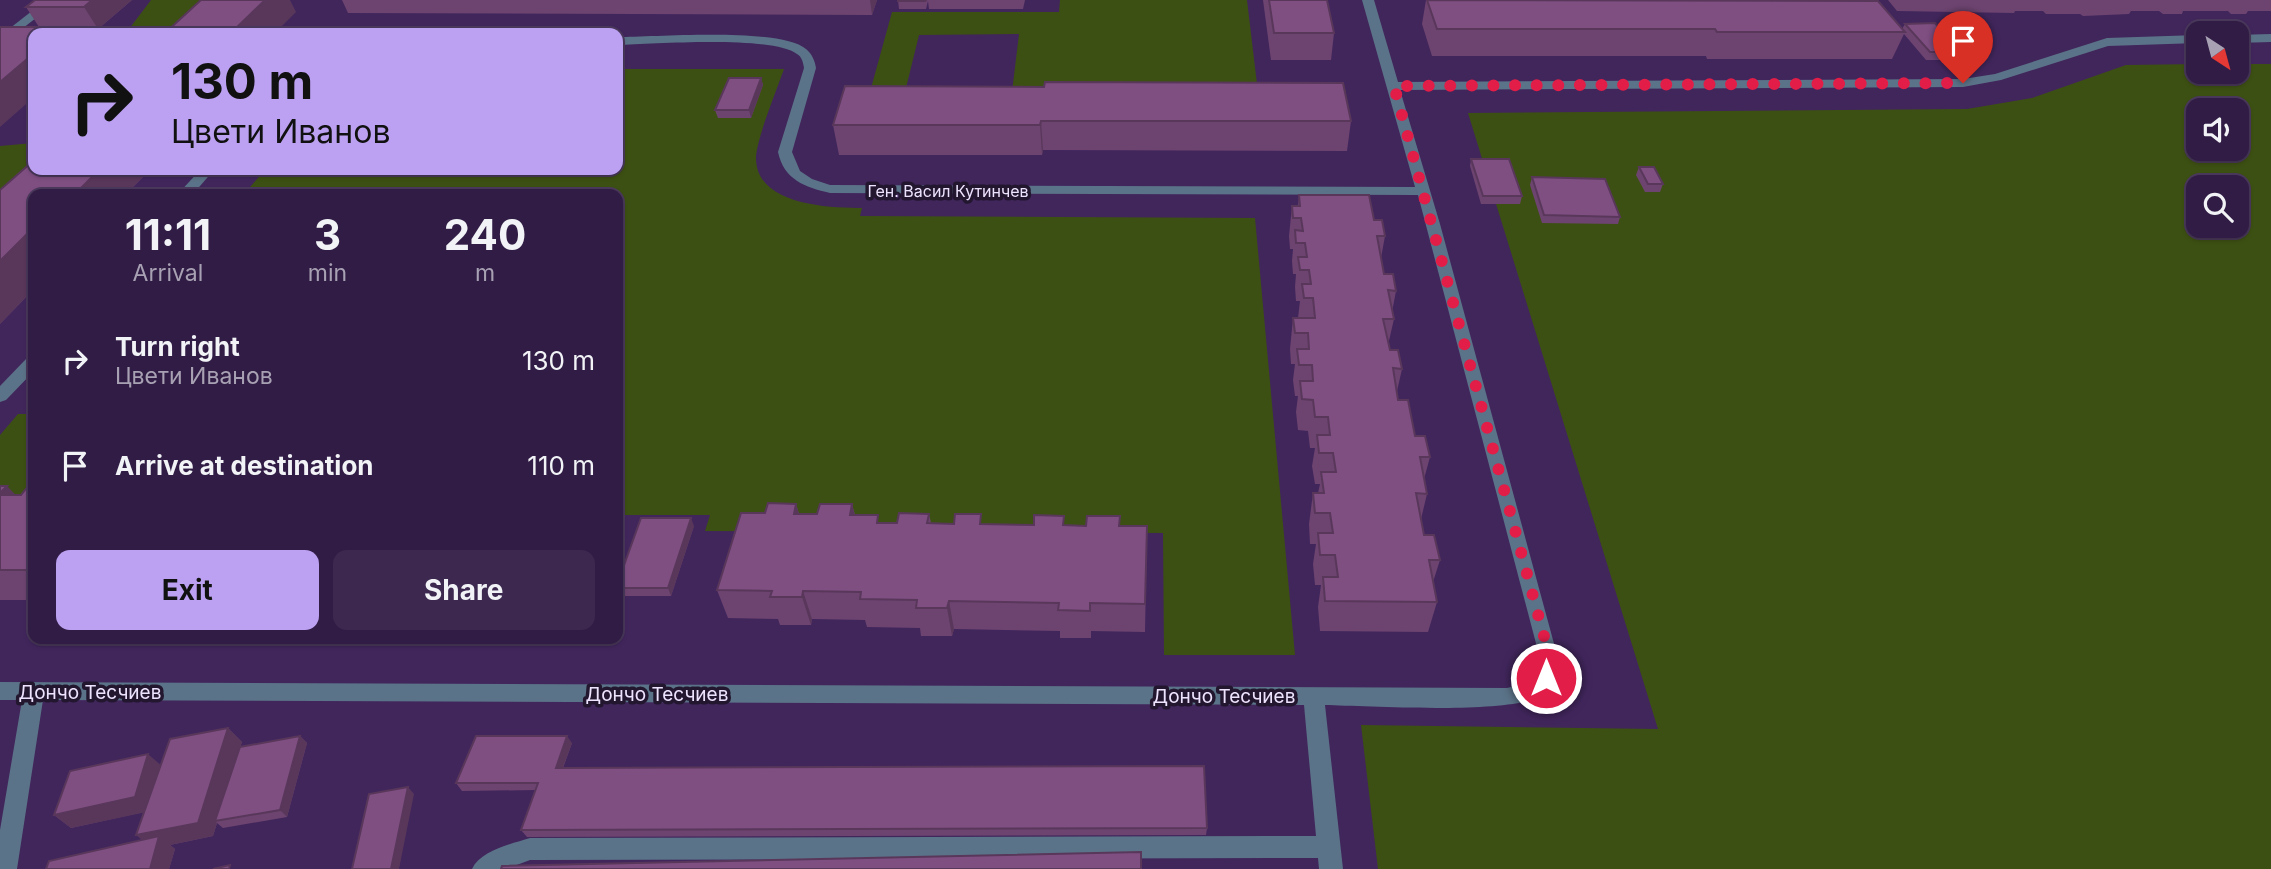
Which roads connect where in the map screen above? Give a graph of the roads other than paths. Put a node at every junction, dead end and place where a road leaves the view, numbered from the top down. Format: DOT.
graph roads {
  1 [pos="53,0"];
  2 [pos="1368,0"];
  3 [pos="2249,38"];
  4 [pos="2271,38"];
  5 [pos="2186,39"];
  6 [pos="623,41"];
  7 [pos="0,42"];
  8 [pos="1394,86"];
  9 [pos="202,175"];
  10 [pos="190,189"];
  11 [pos="1423,191"];
  12 [pos="28,367"];
  13 [pos="0,396"];
  14 [pos="0,691"];
  15 [pos="34,692"];
  16 [pos="1314,696"];
  17 [pos="1330,858"];
  18 [pos="5,869"];
  19 [pos="484,869"];
  1 -- 7 [label="street"];
  2 -- 8 [label="street"];
  3 -- 4 [label="street"];
  5 -- 8 [label="street"];
  6 -- 11 [label="street, Ген. Васил Кутинчев"];
  8 -- 11 [label="street"];
  9 -- 10 [label="street"];
  11 -- 16 [label="street"];
  12 -- 13 [label="street"];
  14 -- 15 [label="street, Дончо Тесчиев"];
  15 -- 16 [label="street, Дончо Тесчиев"];
  15 -- 18 [label="street"];
  16 -- 17 [label="street"];
  17 -- 19 [label="street"];
}
